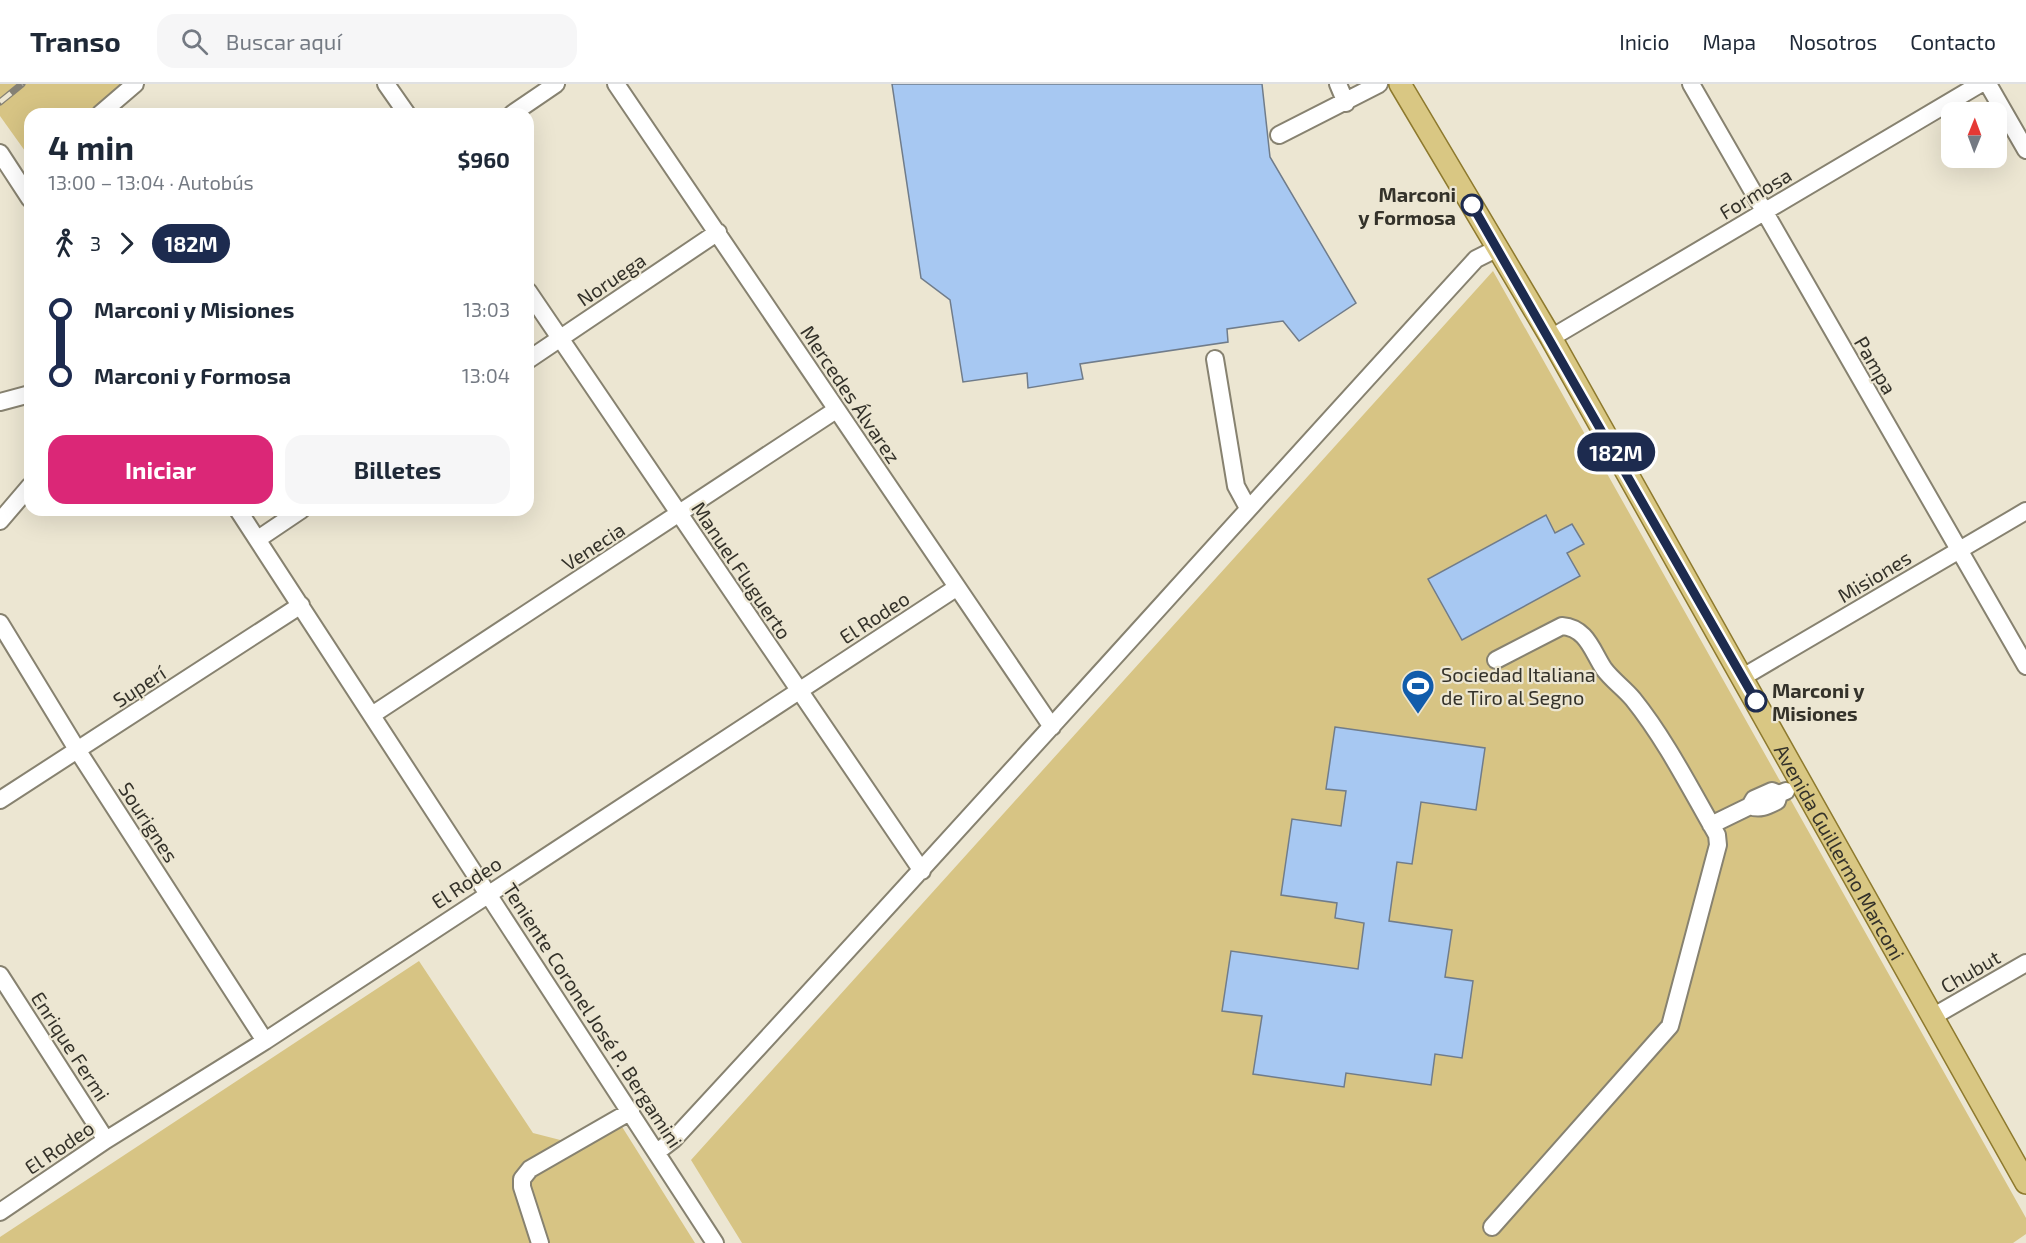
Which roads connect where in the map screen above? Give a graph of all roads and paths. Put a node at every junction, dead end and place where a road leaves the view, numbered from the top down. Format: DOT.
graph roads {
  1 [pos="135,84"];
  2 [pos="386,84"];
  3 [pos="556,84"];
  4 [pos="616,84"];
  5 [pos="1338,84"];
  6 [pos="1379,84"];
  7 [pos="1400,84"];
  8 [pos="1691,84"];
  9 [pos="1980,84"];
  10 [pos="1988,84"];
  11 [pos="1346,103"];
  12 [pos="107,108"];
  13 [pos="403,108"];
  14 [pos="521,108"];
  15 [pos="1279,135"];
  16 [pos="2026,150"];
  17 [pos="0,153"];
  18 [pos="24,177"];
  19 [pos="1763,213"];
  20 [pos="718,232"];
  21 [pos="1498,248"];
  22 [pos="534,300"];
  23 [pos="560,338"];
  24 [pos="1551,338"];
  25 [pos="534,356"];
  26 [pos="1215,359"];
  27 [pos="24,396"];
  28 [pos="0,402"];
  29 [pos="836,410"];
  30 [pos="24,493"];
  31 [pos="1248,508"];
  32 [pos="2026,512"];
  33 [pos="679,514"];
  34 [pos="242,516"];
  35 [pos="292,516"];
  36 [pos="0,521"];
  37 [pos="258,539"];
  38 [pos="1959,550"];
  39 [pos="956,588"];
  40 [pos="301,606"];
  41 [pos="0,623"];
  42 [pos="1496,660"];
  43 [pos="2026,666"];
  44 [pos="1743,677"];
  45 [pos="798,691"];
  46 [pos="372,715"];
  47 [pos="1052,726"];
  48 [pos="78,751"];
  49 [pos="1800,784"];
  50 [pos="0,800"];
  51 [pos="1711,825"];
  52 [pos="922,871"];
  53 [pos="488,892"];
  54 [pos="2026,963"];
  55 [pos="0,975"];
  56 [pos="1934,1016"];
  57 [pos="265,1041"];
  58 [pos="631,1111"];
  59 [pos="106,1140"];
  60 [pos="657,1152"];
  61 [pos="2026,1183"];
  62 [pos="0,1212"];
  63 [pos="1492,1227"];
  64 [pos="540,1243"];
  65 [pos="715,1243"];
  1 -- 12 [label="street"];
  2 -- 13 [label="street"];
  3 -- 14 [label="street"];
  4 -- 20 [label="street, Mercedes Álvarez"];
  5 -- 11 [label="street"];
  6 -- 11 [label="street"];
  7 -- 21 [label="main road, Avenida Guillermo Marconi"];
  8 -- 19 [label="street, Pampa"];
  9 -- 19 [label="street, Formosa"];
  10 -- 16 [label="street"];
  11 -- 15 [label="street"];
  17 -- 18 [label="street"];
  19 -- 24 [label="street, Formosa"];
  19 -- 38 [label="street, Pampa"];
  20 -- 23 [label="street, Noruega"];
  20 -- 29 [label="street, Mercedes Álvarez"];
  21 -- 24 [label="main road, Avenida Guillermo Marconi"];
  21 -- 31 [label="street"];
  22 -- 23 [label="street, Manuel Fluguerto"];
  23 -- 25 [label="street, Noruega"];
  23 -- 33 [label="street, Manuel Fluguerto"];
  24 -- 44 [label="main road, Avenida Guillermo Marconi"];
  26 -- 31 [label="street"];
  27 -- 28 [label="street"];
  29 -- 33 [label="street, Venecia"];
  29 -- 39 [label="street, Mercedes Álvarez"];
  30 -- 36 [label="street"];
  31 -- 47 [label="street"];
  32 -- 38 [label="street, Misiones"];
  33 -- 45 [label="street, Manuel Fluguerto"];
  33 -- 46 [label="street, Venecia"];
  34 -- 37 [label="street, Teniente Coronel José P. Bergamini"];
  35 -- 37 [label="street"];
  37 -- 40 [label="street, Teniente Coronel José P. Bergamini"];
  38 -- 43 [label="street, Pampa"];
  38 -- 44 [label="street, Misiones"];
  39 -- 45 [label="street, El Rodeo"];
  39 -- 47 [label="street, Mercedes Álvarez"];
  40 -- 46 [label="street, Teniente Coronel José P. Bergamini"];
  40 -- 48 [label="street, Superí"];
  41 -- 48 [label="street, Sourignes"];
  42 -- 51 [label="street"];
  44 -- 49 [label="main road, Avenida Guillermo Marconi"];
  45 -- 52 [label="street, Manuel Fluguerto"];
  45 -- 53 [label="street, El Rodeo"];
  46 -- 53 [label="street, Teniente Coronel José P. Bergamini"];
  47 -- 52 [label="street"];
  48 -- 50 [label="street, Superí"];
  48 -- 57 [label="street, Sourignes"];
  49 -- 51 [label="street"];
  49 -- 56 [label="main road, Avenida Guillermo Marconi"];
  51 -- 63 [label="street"];
  52 -- 60 [label="street"];
  53 -- 57 [label="street, El Rodeo"];
  53 -- 58 [label="street, Teniente Coronel José P. Bergamini"];
  54 -- 56 [label="street, Chubut"];
  55 -- 59 [label="street, Enrique Fermi"];
  56 -- 61 [label="main road, Avenida Guillermo Marconi"];
  57 -- 59 [label="street, El Rodeo"];
  58 -- 60 [label="street, Teniente Coronel José P. Bergamini"];
  58 -- 64 [label="street"];
  59 -- 62 [label="street, El Rodeo"];
  60 -- 65 [label="street, Teniente Coronel José P. Bergamini"];
}
